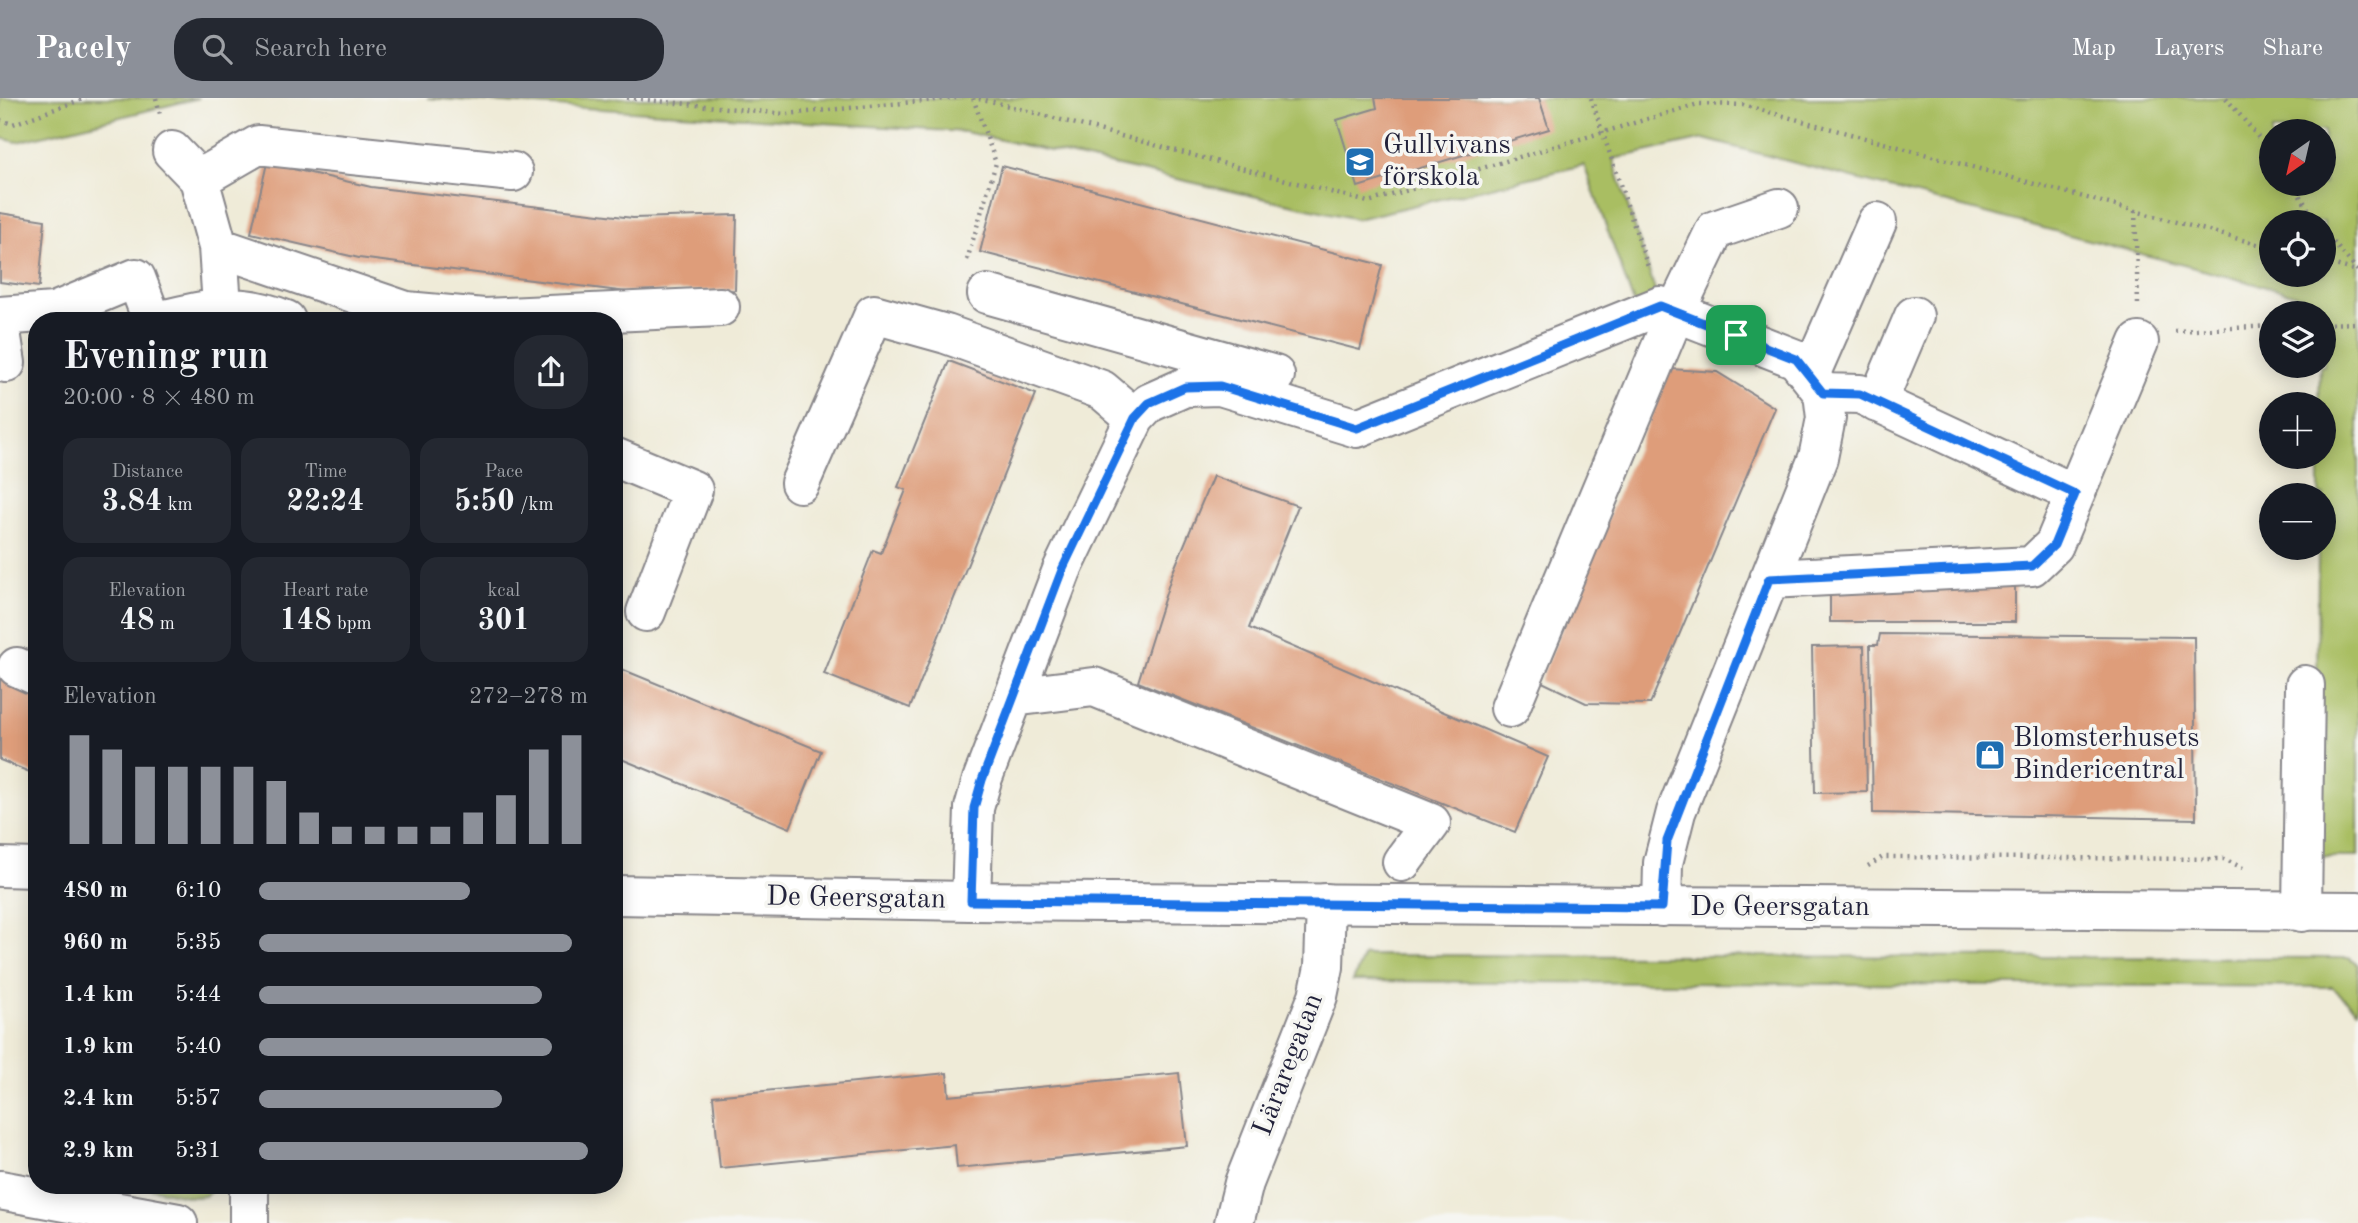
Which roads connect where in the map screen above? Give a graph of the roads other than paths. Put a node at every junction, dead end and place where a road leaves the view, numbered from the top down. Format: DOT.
graph roads {
  1 [pos="172,151"];
  2 [pos="513,172"];
  3 [pos="199,179"];
  4 [pos="1779,208"];
  5 [pos="1877,222"];
  6 [pos="218,247"];
  7 [pos="976,281"];
  8 [pos="720,306"];
  9 [pos="1668,309"];
  10 [pos="54,312"];
  11 [pos="149,312"];
  12 [pos="231,312"];
  13 [pos="266,312"];
  14 [pos="417,312"];
  15 [pos="602,312"];
  16 [pos="28,314"];
  17 [pos="0,316"];
  18 [pos="1914,316"];
  19 [pos="0,325"];
  20 [pos="2139,342"];
  21 [pos="1202,353"];
  22 [pos="14,361"];
  23 [pos="1816,384"];
  24 [pos="1220,386"];
  25 [pos="1877,403"];
  26 [pos="1396,413"];
  27 [pos="1135,418"];
  28 [pos="623,461"];
  29 [pos="800,483"];
  30 [pos="2075,494"];
  31 [pos="1769,579"];
  32 [pos="646,612"];
  33 [pos="2305,685"];
  34 [pos="1013,697"];
  35 [pos="1510,708"];
  36 [pos="1402,862"];
  37 [pos="0,867"];
  38 [pos="28,869"];
  39 [pos="623,895"];
  40 [pos="971,901"];
  41 [pos="1326,903"];
  42 [pos="1662,907"];
  43 [pos="2358,911"];
  44 [pos="2302,912"];
  45 [pos="0,1190"];
  46 [pos="249,1194"];
  47 [pos="58,1212"];
  48 [pos="178,1223"];
  49 [pos="249,1223"];
  50 [pos="1234,1223"];
  1 -- 3 [label="street"];
  2 -- 3 [label="street"];
  3 -- 6 [label="street"];
  4 -- 9 [label="street"];
  5 -- 23 [label="street"];
  6 -- 12 [label="street"];
  6 -- 14 [label="street"];
  7 -- 21 [label="street"];
  8 -- 15 [label="street"];
  9 -- 23 [label="street"];
  9 -- 26 [label="street"];
  9 -- 35 [label="street"];
  10 -- 11 [label="street"];
  12 -- 13 [label="street"];
  16 -- 17 [label="street"];
  18 -- 25 [label="street"];
  19 -- 22 [label="street"];
  20 -- 30 [label="street"];
  21 -- 24 [label="street"];
  21 -- 26 [label="street"];
  23 -- 25 [label="street"];
  23 -- 31 [label="street"];
  24 -- 26 [label="street"];
  24 -- 27 [label="street"];
  25 -- 30 [label="street"];
  27 -- 29 [label="street"];
  27 -- 34 [label="street"];
  28 -- 32 [label="street"];
  30 -- 31 [label="street"];
  31 -- 42 [label="street"];
  33 -- 44 [label="street"];
  34 -- 36 [label="street"];
  34 -- 40 [label="street"];
  37 -- 38 [label="street"];
  39 -- 40 [label="street, De Geersgatan"];
  40 -- 41 [label="street, De Geersgatan"];
  41 -- 42 [label="street, De Geersgatan"];
  41 -- 50 [label="street, Läraregatan"];
  42 -- 44 [label="street, De Geersgatan"];
  43 -- 44 [label="street, De Geersgatan"];
  45 -- 47 [label="street"];
  46 -- 49 [label="street"];
  47 -- 48 [label="street"];
}
